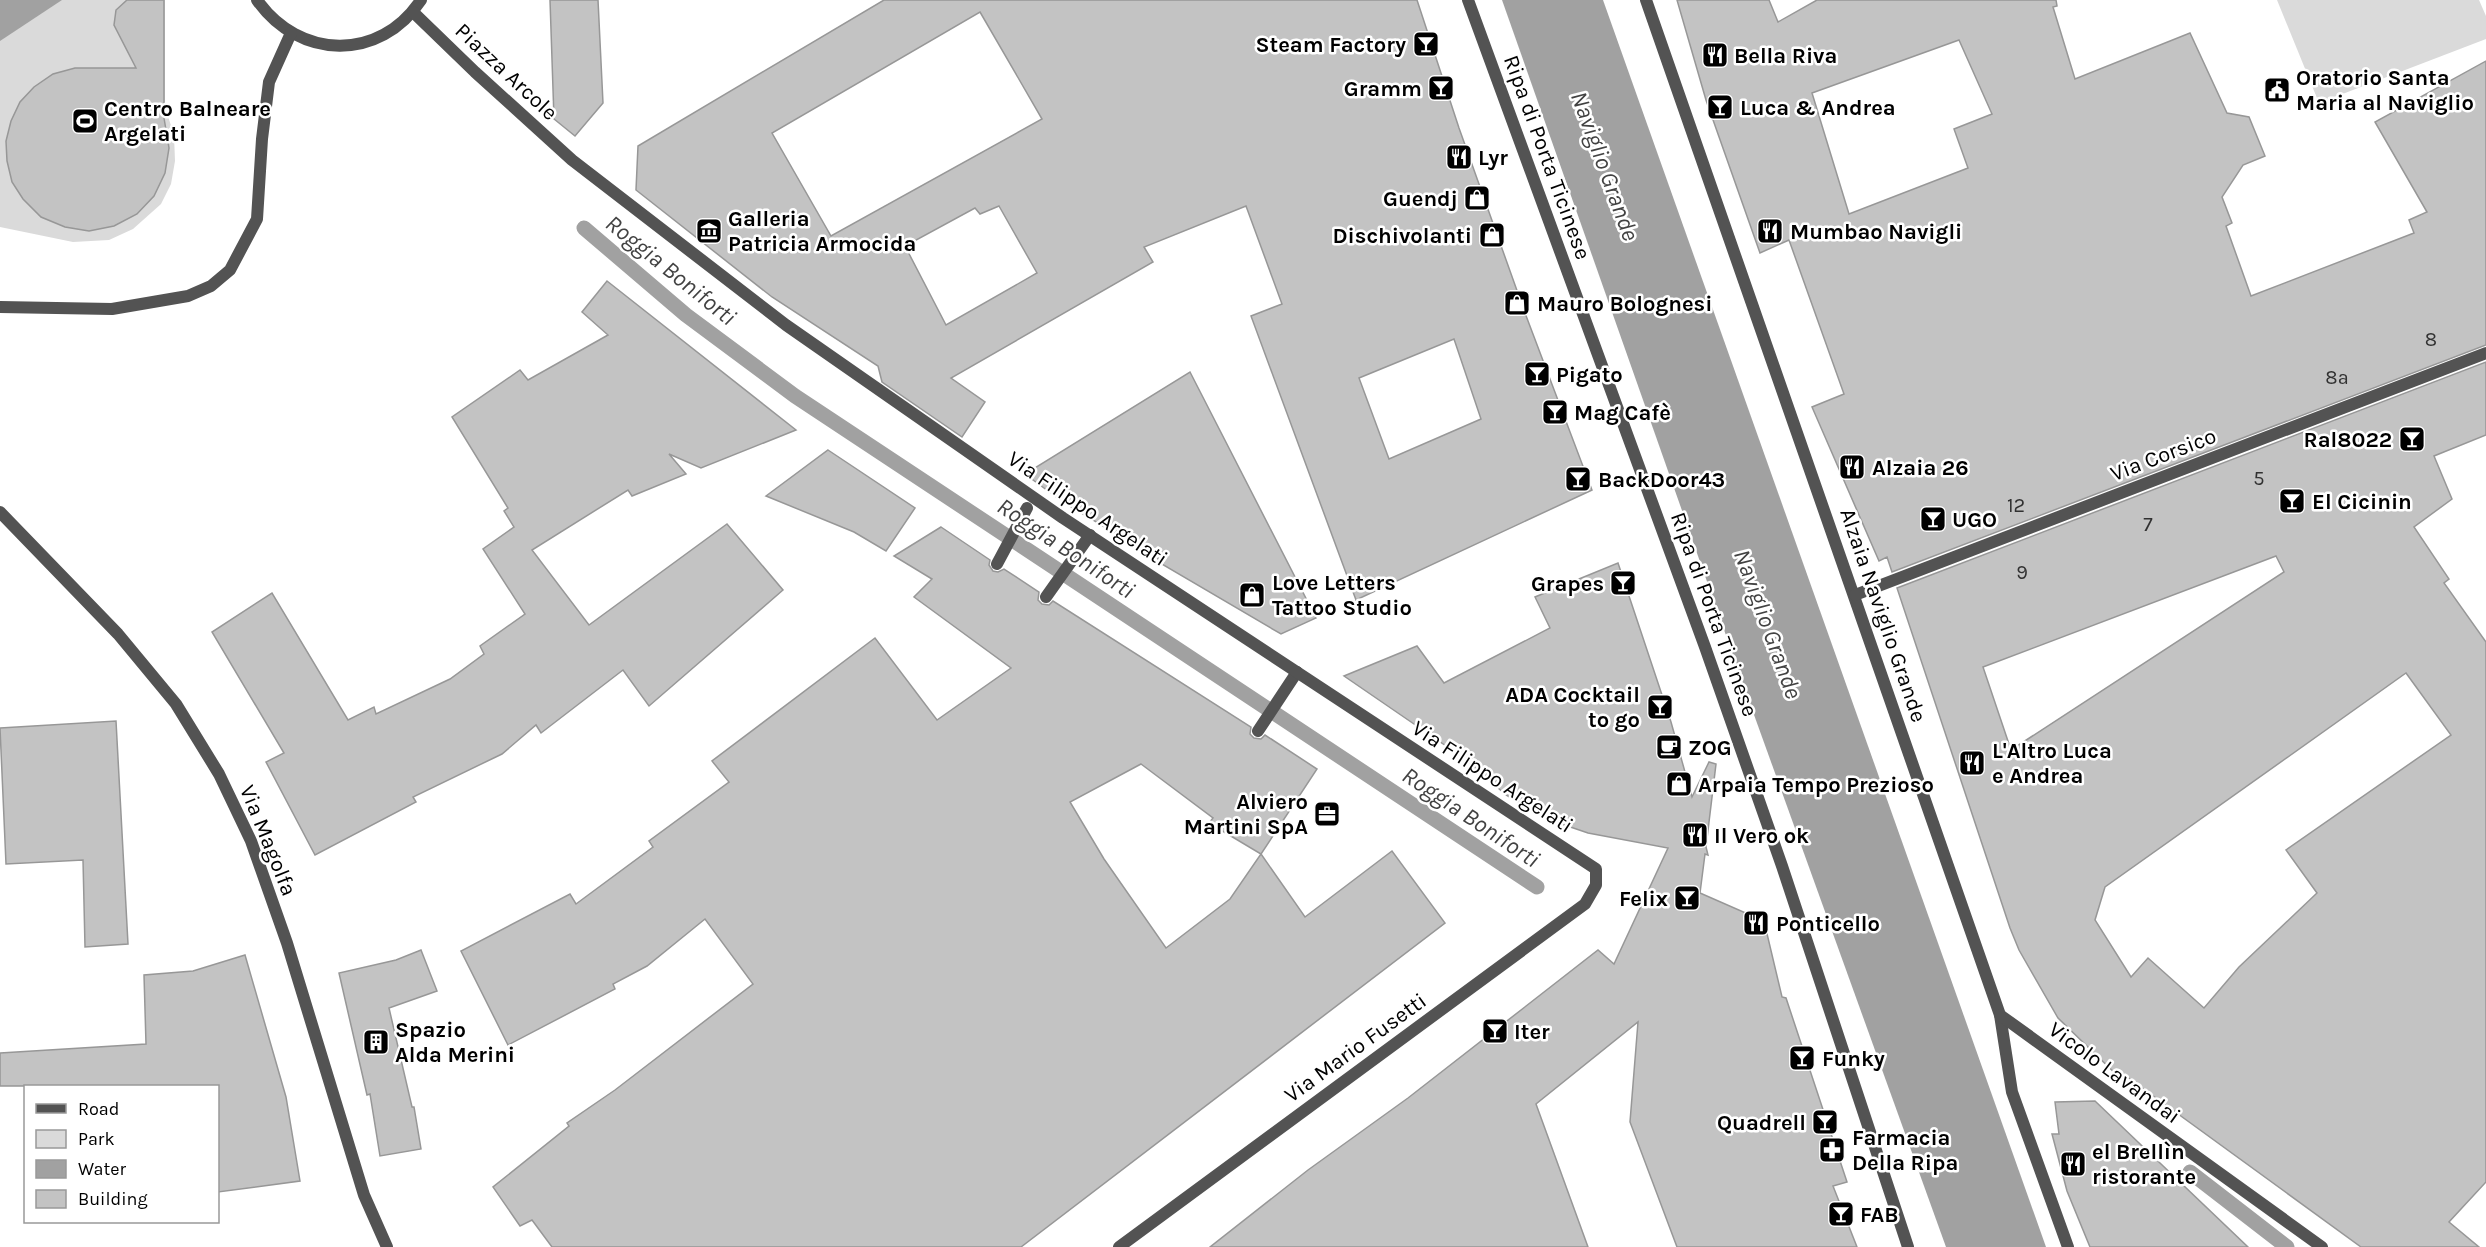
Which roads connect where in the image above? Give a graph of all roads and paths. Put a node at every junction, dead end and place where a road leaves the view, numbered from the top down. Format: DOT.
graph roads {
  1 [pos="257,0"];
  2 [pos="421,0"];
  3 [pos="1468,0"];
  4 [pos="1646,0"];
  5 [pos="413,12"];
  6 [pos="291,33"];
  7 [pos="572,160"];
  8 [pos="0,307"];
  9 [pos="2486,353"];
  10 [pos="1027,508"];
  11 [pos="0,512"];
  12 [pos="1090,536"];
  13 [pos="997,564"];
  14 [pos="1855,595"];
  15 [pos="1046,597"];
  16 [pos="1297,672"];
  17 [pos="1258,731"];
  18 [pos="1596,869"];
  19 [pos="2000,1014"];
  20 [pos="387,1247"];
  21 [pos="1119,1247"];
  22 [pos="1908,1247"];
  23 [pos="2068,1247"];
  24 [pos="2322,1247"];
  1 -- 6 [label="street"];
  2 -- 5 [label="street"];
  3 -- 22 [label="street, Ripa di Porta Ticinese"];
  4 -- 14 [label="street, Alzaia Naviglio Grande"];
  5 -- 6 [label="street"];
  5 -- 7 [label="street, Piazza Arcole"];
  6 -- 8 [label="street"];
  7 -- 12 [label="street, Via Filippo Argelati"];
  9 -- 14 [label="street, Via Corsico"];
  10 -- 13 [label="street"];
  11 -- 20 [label="street, Via Magolfa"];
  12 -- 15 [label="street"];
  12 -- 16 [label="street, Via Filippo Argelati"];
  14 -- 19 [label="street, Alzaia Naviglio Grande"];
  16 -- 17 [label="street"];
  16 -- 18 [label="street, Via Filippo Argelati"];
  18 -- 21 [label="street, Via Mario Fusetti"];
  19 -- 23 [label="street, Alzaia Naviglio Grande"];
  19 -- 24 [label="street, Vicolo Lavandai"];
}
